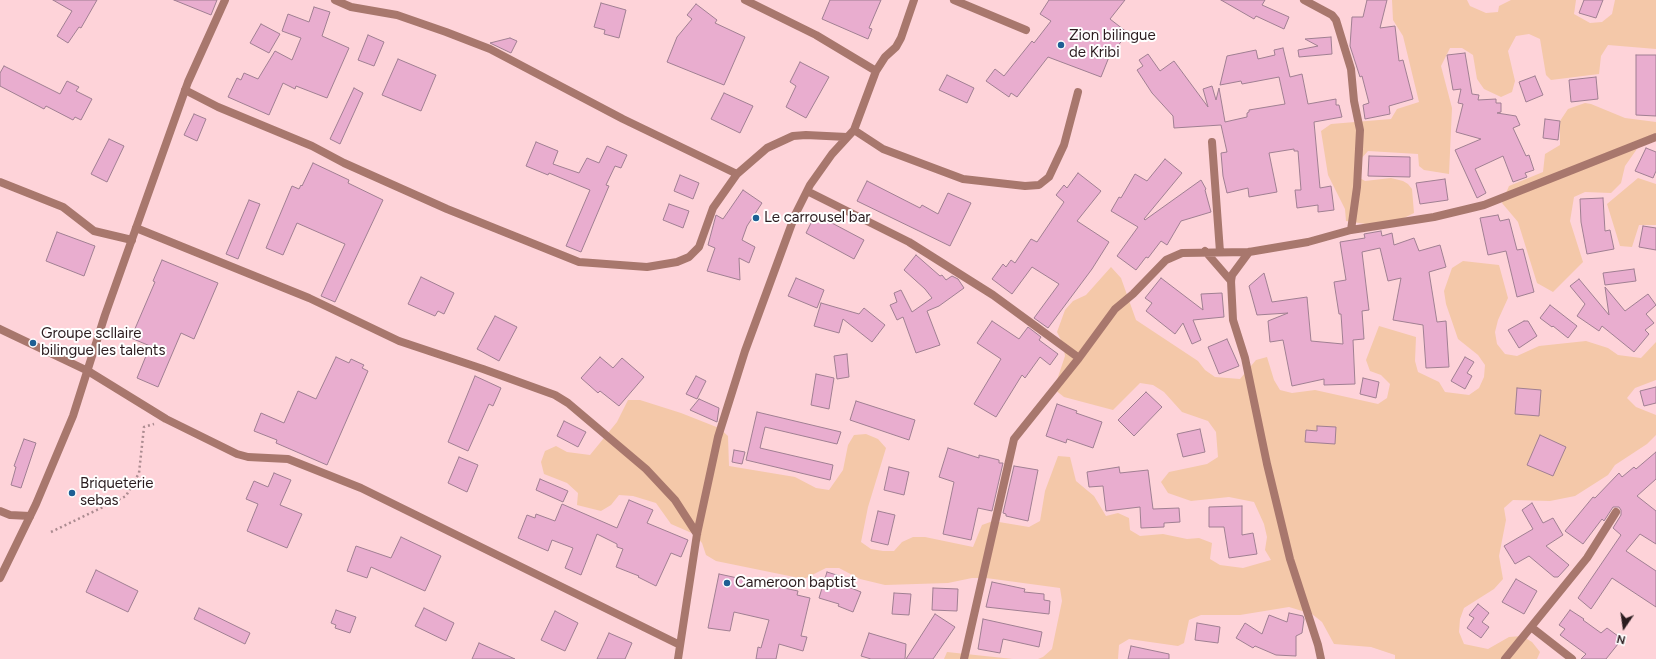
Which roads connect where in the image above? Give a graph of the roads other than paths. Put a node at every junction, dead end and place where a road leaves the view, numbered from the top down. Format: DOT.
graph roads {
  1 [pos="225,0"];
  2 [pos="335,0"];
  3 [pos="745,0"];
  4 [pos="914,0"];
  5 [pos="954,0"];
  6 [pos="1304,0"];
  7 [pos="1026,30"];
  8 [pos="876,71"];
  9 [pos="185,90"];
  10 [pos="1078,92"];
  11 [pos="854,130"];
  12 [pos="1656,137"];
  13 [pos="847,138"];
  14 [pos="1212,142"];
  15 [pos="737,174"];
  16 [pos="0,182"];
  17 [pos="807,191"];
  18 [pos="136,228"];
  19 [pos="1351,230"];
  20 [pos="132,240"];
  21 [pos="1205,251"];
  22 [pos="1220,252"];
  23 [pos="1249,252"];
  24 [pos="1231,281"];
  25 [pos="0,329"];
  26 [pos="1079,358"];
  27 [pos="88,371"];
  28 [pos="0,511"];
  29 [pos="1616,512"];
  30 [pos="30,516"];
  31 [pos="697,534"];
  32 [pos="0,578"];
  33 [pos="1531,627"];
  34 [pos="680,644"];
  35 [pos="678,659"];
  36 [pos="964,659"];
  37 [pos="1321,659"];
  38 [pos="1505,659"];
  39 [pos="1572,659"];
  1 -- 9 [label="street"];
  2 -- 15 [label="street"];
  3 -- 8 [label="street"];
  4 -- 8 [label="street"];
  5 -- 7 [label="street"];
  6 -- 19 [label="street"];
  8 -- 11 [label="street"];
  9 -- 15 [label="street"];
  9 -- 18 [label="street"];
  10 -- 11 [label="street"];
  11 -- 13 [label="street"];
  12 -- 19 [label="street"];
  13 -- 15 [label="street"];
  13 -- 17 [label="street"];
  14 -- 22 [label="street"];
  16 -- 20 [label="street"];
  17 -- 26 [label="street"];
  17 -- 31 [label="street"];
  18 -- 20 [label="street"];
  18 -- 31 [label="street"];
  19 -- 23 [label="street"];
  20 -- 27 [label="street"];
  21 -- 22 [label="street"];
  21 -- 24 [label="street"];
  21 -- 26 [label="street"];
  22 -- 23 [label="street"];
  23 -- 24 [label="street"];
  24 -- 37 [label="street"];
  25 -- 27 [label="street"];
  26 -- 36 [label="street"];
  27 -- 30 [label="street"];
  27 -- 34 [label="street"];
  28 -- 30 [label="street"];
  29 -- 33 [label="street"];
  30 -- 32 [label="street"];
  31 -- 34 [label="street"];
  33 -- 38 [label="street"];
  33 -- 39 [label="street"];
  34 -- 35 [label="street"];
}
